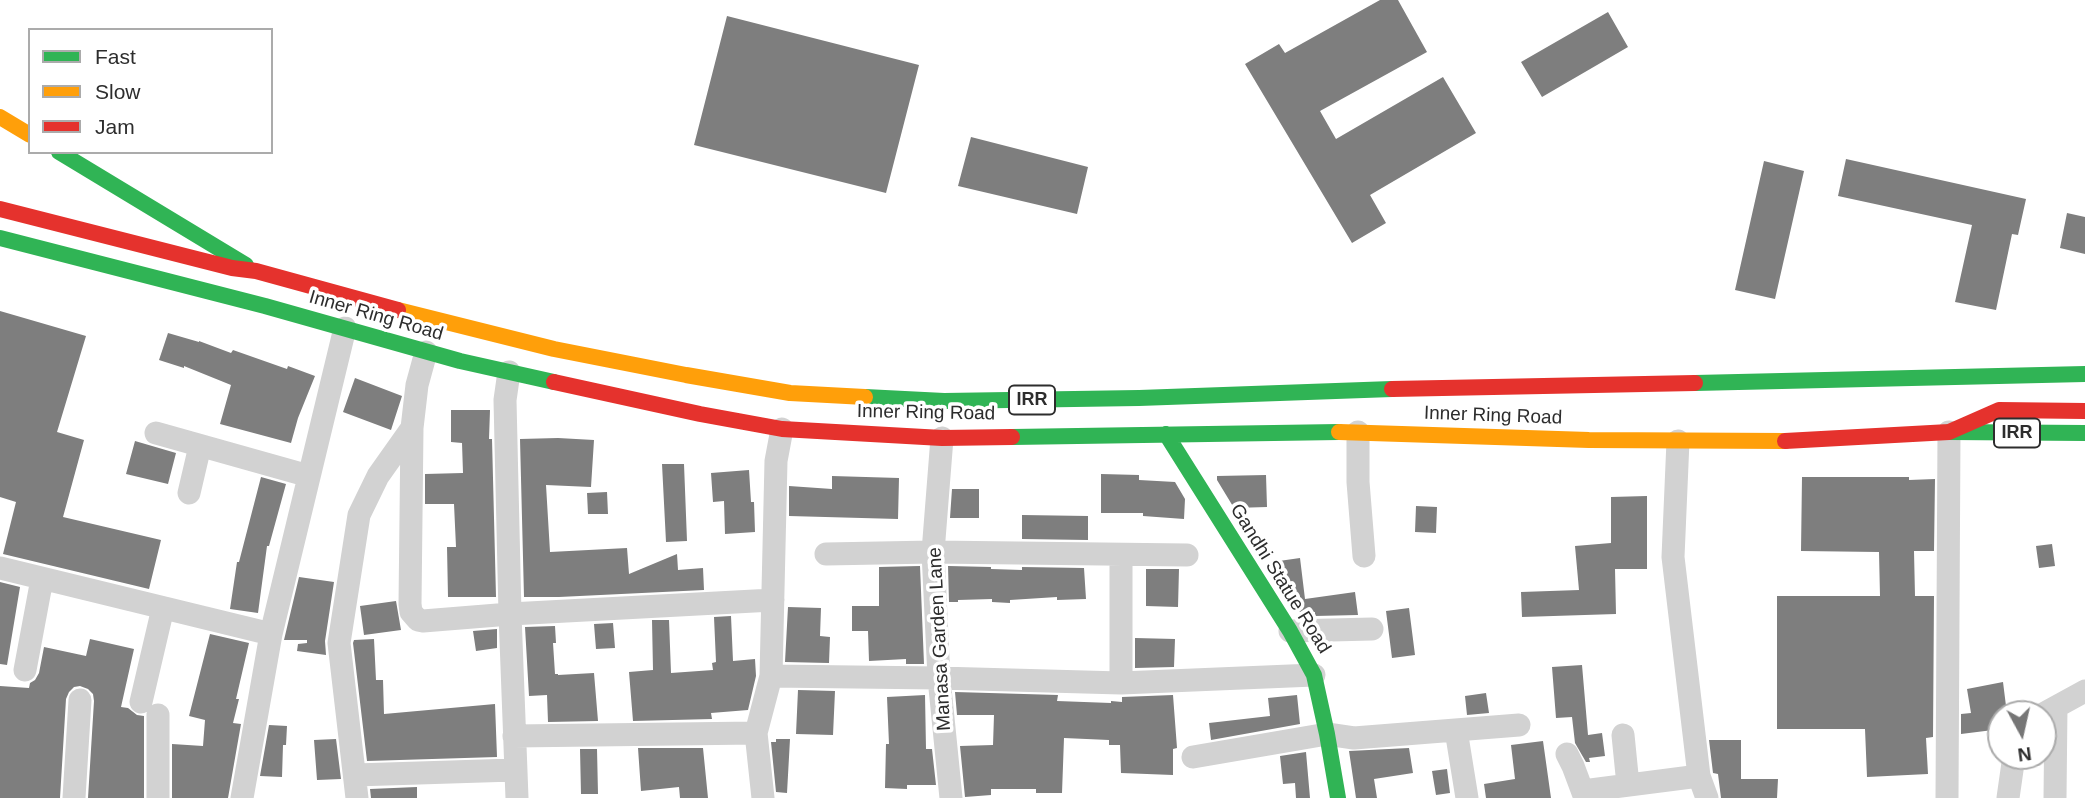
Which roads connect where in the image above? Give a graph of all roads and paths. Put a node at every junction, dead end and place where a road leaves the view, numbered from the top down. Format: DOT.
graph roads {
  1 [pos="0,117"];
  2 [pos="28,134"];
  3 [pos="62,154"];
  4 [pos="0,209"];
  5 [pos="0,238"];
  6 [pos="257,271"];
  7 [pos="345,328"];
  8 [pos="426,352"];
  9 [pos="509,372"];
  10 [pos="2085,374"];
  11 [pos="2085,411"];
  12 [pos="412,428"];
  13 [pos="782,429"];
  14 [pos="1358,432"];
  15 [pos="1949,432"];
  16 [pos="156,433"];
  17 [pos="2085,433"];
  18 [pos="1166,434"];
  19 [pos="942,438"];
  20 [pos="1678,441"];
  21 [pos="200,446"];
  22 [pos="309,476"];
  23 [pos="189,494"];
  24 [pos="933,552"];
  25 [pos="826,554"];
  26 [pos="1121,555"];
  27 [pos="1187,555"];
  28 [pos="1364,556"];
  29 [pos="0,568"];
  30 [pos="42,579"];
  31 [pos="773,600"];
  32 [pos="163,608"];
  33 [pos="510,614"];
  34 [pos="1372,629"];
  35 [pos="1290,631"];
  36 [pos="271,634"];
  37 [pos="25,670"];
  38 [pos="1314,675"];
  39 [pos="771,676"];
  40 [pos="939,678"];
  41 [pos="1121,683"];
  42 [pos="2085,691"];
  43 [pos="80,700"];
  44 [pos="2057,706"];
  45 [pos="1519,725"];
  46 [pos="1456,730"];
  47 [pos="756,733"];
  48 [pos="1328,734"];
  49 [pos="1623,735"];
  50 [pos="514,736"];
  51 [pos="1567,754"];
  52 [pos="1193,757"];
  53 [pos="514,770"];
  54 [pos="2012,770"];
  55 [pos="2053,770"];
  56 [pos="1699,776"];
  57 [pos="1628,785"];
  58 [pos="356,787"];
  59 [pos="1584,794"];
  60 [pos="74,798"];
  61 [pos="158,798"];
  62 [pos="242,798"];
  63 [pos="517,798"];
  64 [pos="763,798"];
  65 [pos="951,798"];
  66 [pos="1338,798"];
  67 [pos="1467,798"];
  68 [pos="1707,798"];
  69 [pos="1947,798"];
  70 [pos="2008,798"];
  71 [pos="2055,798"];
  1 -- 2 [label="main road"];
  3 -- 6 [label="main road"];
  4 -- 6 [label="main road, Inner Ring Road / IRR"];
  5 -- 7 [label="main road, Inner Ring Road / IRR"];
  6 -- 10 [label="main road, Inner Ring Road / IRR"];
  7 -- 8 [label="main road, Inner Ring Road / IRR"];
  7 -- 22 [label="street"];
  8 -- 9 [label="main road, Inner Ring Road / IRR"];
  8 -- 12 [label="street"];
  9 -- 13 [label="main road, Inner Ring Road / IRR"];
  9 -- 33 [label="street"];
  11 -- 15 [label="main road"];
  12 -- 33 [label="street"];
  12 -- 58 [label="street"];
  13 -- 19 [label="main road, Inner Ring Road / IRR"];
  13 -- 31 [label="street"];
  14 -- 18 [label="main road, Inner Ring Road / IRR"];
  14 -- 20 [label="main road, Inner Ring Road / IRR"];
  14 -- 28 [label="street"];
  15 -- 17 [label="main road, Inner Ring Road / IRR"];
  15 -- 20 [label="main road, Inner Ring Road / IRR"];
  15 -- 69 [label="street"];
  16 -- 21 [label="street"];
  18 -- 19 [label="main road, Inner Ring Road / IRR"];
  18 -- 35 [label="main road, Gandhi Statue Road"];
  19 -- 24 [label="street, Manasa Garden Lane"];
  20 -- 56 [label="street"];
  21 -- 22 [label="street"];
  21 -- 23 [label="street"];
  22 -- 36 [label="street"];
  24 -- 25 [label="street"];
  24 -- 26 [label="street"];
  24 -- 40 [label="street, Manasa Garden Lane"];
  26 -- 27 [label="street"];
  26 -- 41 [label="street"];
  29 -- 30 [label="street"];
  30 -- 32 [label="street"];
  30 -- 37 [label="street"];
  31 -- 33 [label="street"];
  31 -- 39 [label="street"];
  32 -- 36 [label="street"];
  32 -- 61 [label="street"];
  33 -- 50 [label="street"];
  34 -- 35 [label="street"];
  35 -- 38 [label="main road, Gandhi Statue Road"];
  36 -- 62 [label="street"];
  38 -- 41 [label="street"];
  38 -- 48 [label="main road, Gandhi Statue Road"];
  39 -- 40 [label="street"];
  39 -- 47 [label="street"];
  40 -- 41 [label="street"];
  40 -- 65 [label="street, Manasa Garden Lane"];
  42 -- 44 [label="street"];
  43 -- 60 [label="street"];
  45 -- 46 [label="street"];
  46 -- 48 [label="street"];
  46 -- 67 [label="street"];
  47 -- 50 [label="street"];
  47 -- 64 [label="street"];
  48 -- 52 [label="street"];
  48 -- 66 [label="main road, Gandhi Statue Road"];
  49 -- 57 [label="street"];
  50 -- 53 [label="street"];
  51 -- 59 [label="street"];
  53 -- 58 [label="street"];
  53 -- 63 [label="street"];
  54 -- 70 [label="street"];
  55 -- 71 [label="street"];
  56 -- 57 [label="street"];
  56 -- 68 [label="street"];
  57 -- 59 [label="street"];
}
